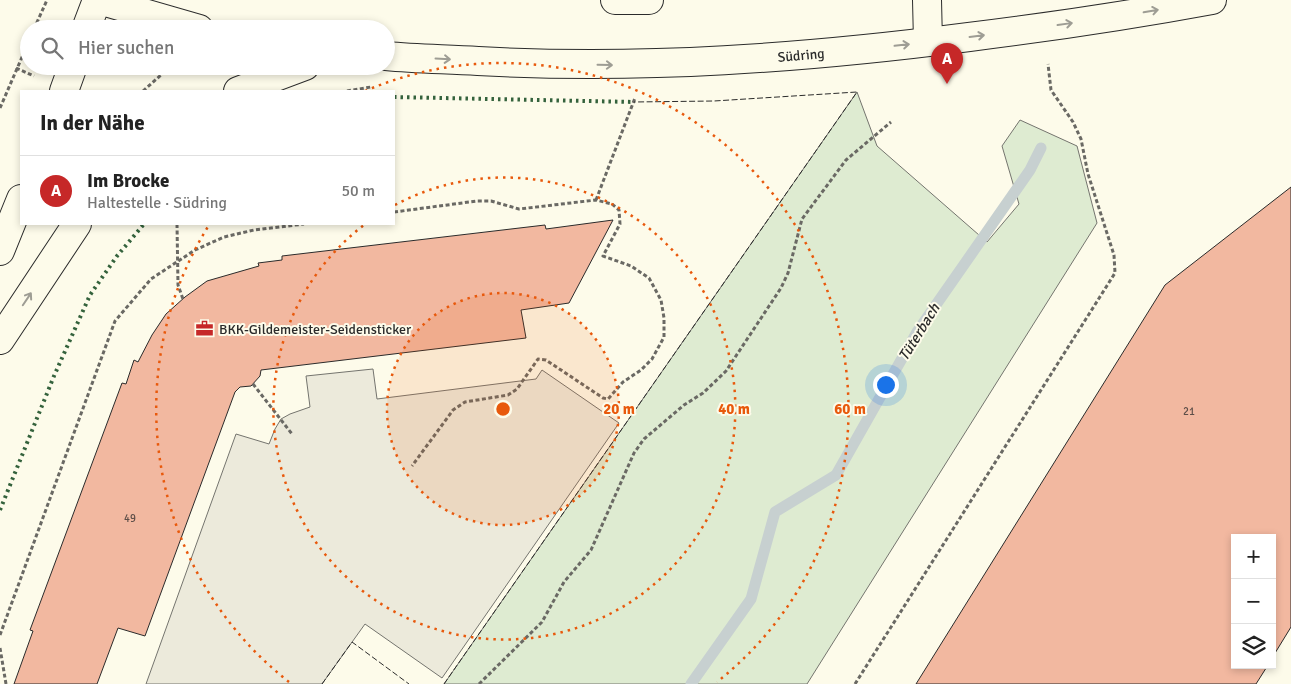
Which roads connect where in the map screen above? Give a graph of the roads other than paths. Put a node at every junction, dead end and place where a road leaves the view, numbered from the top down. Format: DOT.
graph roads {
  1 [pos="98,0"];
  2 [pos="616,0"];
  3 [pos="649,0"];
  4 [pos="927,0"];
  5 [pos="1212,0"];
  6 [pos="90,20"];
  7 [pos="168,20"];
  8 [pos="928,42"];
  9 [pos="395,56"];
  10 [pos="70,75"];
  11 [pos="281,75"];
  12 [pos="64,90"];
  13 [pos="241,90"];
  14 [pos="20,201"];
  15 [pos="76,225"];
  16 [pos="0,252"];
  17 [pos="0,340"];
  1 -- 6 [label="main road"];
  1 -- 7 [label="main road"];
  2 -- 3 [label="main road"];
  4 -- 8 [label="main road"];
  8 -- 5 [label="main road, Südring, one-way"];
  9 -- 8 [label="main road, Südring, one-way"];
  10 -- 12 [label="main road"];
  11 -- 13 [label="main road"];
  14 -- 16 [label="main road"];
  17 -- 15 [label="main road, one-way"];
}
